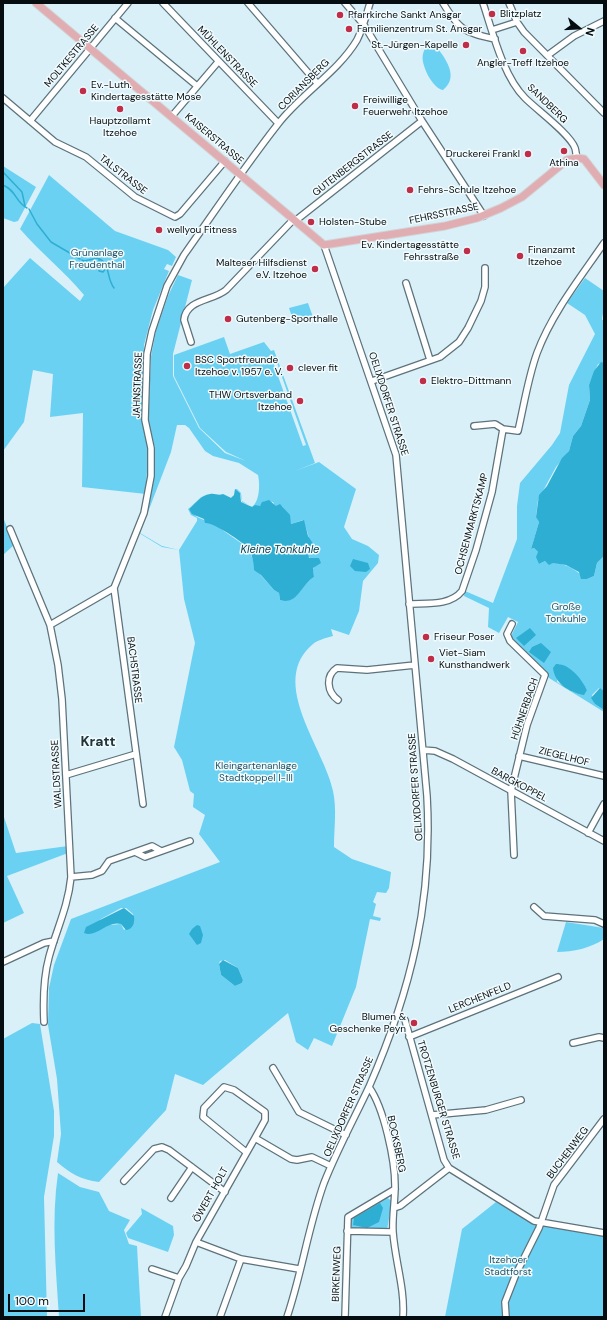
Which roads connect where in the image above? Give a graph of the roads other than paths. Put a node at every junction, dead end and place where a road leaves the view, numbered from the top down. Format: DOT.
graph roads {
  1 [pos="36,3"];
  2 [pos="128,3"];
  3 [pos="163,3"];
  4 [pos="248,3"];
  5 [pos="346,3"];
  6 [pos="370,3"];
  7 [pos="443,3"];
  8 [pos="483,3"];
  9 [pos="509,3"];
  10 [pos="116,18"];
  11 [pos="517,22"];
  12 [pos="604,22"];
  13 [pos="364,25"];
  14 [pos="492,30"];
  15 [pos="495,39"];
  16 [pos="90,48"];
  17 [pos="548,56"];
  18 [pos="218,62"];
  19 [pos="317,83"];
  20 [pos="197,86"];
  21 [pos="3,98"];
  22 [pos="604,113"];
  23 [pos="172,116"];
  24 [pos="422,121"];
  25 [pos="30,122"];
  26 [pos="278,123"];
  27 [pos="577,158"];
  28 [pos="225,161"];
  29 [pos="241,175"];
  30 [pos="604,185"];
  31 [pos="484,216"];
  32 [pos="294,220"];
  33 [pos="604,243"];
  34 [pos="324,245"];
  35 [pos="485,268"];
  36 [pos="406,283"];
  37 [pos="191,342"];
  38 [pos="430,360"];
  39 [pos="372,381"];
  40 [pos="474,426"];
  41 [pos="503,429"];
  42 [pos="10,529"];
  43 [pos="114,588"];
  44 [pos="409,604"];
  45 [pos="512,624"];
  46 [pos="50,625"];
  47 [pos="415,665"];
  48 [pos="338,700"];
  49 [pos="423,750"];
  50 [pos="136,754"];
  51 [pos="519,756"];
  52 [pos="66,775"];
  53 [pos="604,776"];
  54 [pos="511,791"];
  55 [pos="143,804"];
  56 [pos="604,804"];
  57 [pos="588,833"];
  58 [pos="190,841"];
  59 [pos="604,841"];
  60 [pos="514,855"];
  61 [pos="71,877"];
  62 [pos="534,907"];
  63 [pos="604,924"];
  64 [pos="54,941"];
  65 [pos="3,962"];
  66 [pos="558,977"];
  67 [pos="398,1014"];
  68 [pos="44,1022"];
  69 [pos="409,1036"];
  70 [pos="604,1038"];
  71 [pos="573,1043"];
  72 [pos="273,1068"];
  73 [pos="368,1087"];
  74 [pos="521,1100"];
  75 [pos="432,1115"];
  76 [pos="603,1122"];
  77 [pos="346,1135"];
  78 [pos="255,1138"];
  79 [pos="246,1152"];
  80 [pos="331,1166"];
  81 [pos="192,1167"];
  82 [pos="449,1168"];
  83 [pos="124,1181"];
  84 [pos="395,1189"];
  85 [pos="225,1192"];
  86 [pos="171,1198"];
  87 [pos="394,1208"];
  88 [pos="540,1223"];
  89 [pos="347,1231"];
  90 [pos="393,1232"];
  91 [pos="604,1233"];
  92 [pos="196,1242"];
  93 [pos="241,1259"];
  94 [pos="152,1269"];
  95 [pos="299,1269"];
  96 [pos="179,1278"];
  97 [pos="165,1317"];
  98 [pos="220,1317"];
  99 [pos="287,1317"];
  100 [pos="345,1317"];
  101 [pos="403,1317"];
  102 [pos="506,1317"];
  1 -- 16 [label="main road, KAISERSTRASSE"];
  2 -- 10 [label="street, MOLTKESTRASSE"];
  3 -- 18 [label="street, MÜHLENSTRASSE"];
  4 -- 19 [label="street"];
  5 -- 13 [label="street"];
  6 -- 13 [label="street, CORIANSBERG"];
  7 -- 15 [label="street"];
  8 -- 14 [label="street, SANDBERG"];
  9 -- 11 [label="street"];
  10 -- 16 [label="street, MOLTKESTRASSE"];
  10 -- 20 [label="street"];
  11 -- 14 [label="street"];
  11 -- 17 [label="street"];
  12 -- 17 [label="street"];
  13 -- 19 [label="street, CORIANSBERG"];
  13 -- 24 [label="street"];
  14 -- 15 [label="street, SANDBERG"];
  15 -- 27 [label="street, SANDBERG"];
  16 -- 23 [label="main road, KAISERSTRASSE"];
  16 -- 25 [label="street, MOLTKESTRASSE"];
  17 -- 22 [label="street"];
  18 -- 20 [label="street"];
  18 -- 26 [label="street, MÜHLENSTRASSE"];
  19 -- 26 [label="street, CORIANSBERG"];
  20 -- 23 [label="street"];
  21 -- 25 [label="street, TALSTRASSE"];
  23 -- 28 [label="main road, KAISERSTRASSE"];
  24 -- 31 [label="street"];
  24 -- 32 [label="street, GUTENBERGSTRASSE"];
  25 -- 28 [label="street, TALSTRASSE"];
  26 -- 29 [label="street, CORIANSBERG"];
  27 -- 30 [label="main road, SANDBERG"];
  27 -- 31 [label="main road, FEHRSSTRASSE"];
  28 -- 29 [label="main road, KAISERSTRASSE"];
  29 -- 32 [label="main road, KAISERSTRASSE"];
  29 -- 43 [label="street, JAHNSTRASSE"];
  31 -- 34 [label="main road, FEHRSSTRASSE"];
  32 -- 34 [label="main road, KAISERSTRASSE"];
  32 -- 37 [label="street, GUTENBERGSTRASSE"];
  33 -- 41 [label="street"];
  34 -- 39 [label="street, OELIXDORFER STRASSE"];
  35 -- 38 [label="street"];
  36 -- 38 [label="street"];
  38 -- 39 [label="street"];
  39 -- 44 [label="street, OELIXDORFER STRASSE"];
  40 -- 41 [label="street"];
  41 -- 44 [label="street, OCHSENMARKTSKAMP"];
  42 -- 46 [label="street, WALDSTRASSE"];
  43 -- 46 [label="street"];
  43 -- 50 [label="street, BACHSTRASSE"];
  44 -- 47 [label="street, OELIXDORFER STRASSE"];
  45 -- 51 [label="street, HÜHNERBACH"];
  46 -- 52 [label="street, WALDSTRASSE"];
  47 -- 48 [label="street"];
  47 -- 49 [label="street, OELIXDORFER STRASSE"];
  49 -- 54 [label="street, BARGKOPPEL"];
  49 -- 67 [label="street, OELIXDORFER STRASSE"];
  50 -- 52 [label="street"];
  50 -- 55 [label="street, BACHSTRASSE"];
  51 -- 53 [label="street, ZIEGELHOF"];
  51 -- 54 [label="street, HÜHNERBACH"];
  52 -- 61 [label="street, WALDSTRASSE"];
  54 -- 57 [label="street, BARGKOPPEL"];
  54 -- 60 [label="street, HÜHNERBACH"];
  56 -- 57 [label="street"];
  57 -- 59 [label="street, BARGKOPPEL"];
  58 -- 61 [label="street"];
  61 -- 64 [label="street, WALDSTRASSE"];
  62 -- 63 [label="street"];
  64 -- 65 [label="street"];
  64 -- 68 [label="street, WALDSTRASSE"];
  66 -- 69 [label="street, LERCHENFELD"];
  67 -- 69 [label="street, TROTZENBURGER STRASSE"];
  67 -- 73 [label="street, OELIXDORFER STRASSE"];
  69 -- 75 [label="street, TROTZENBURGER STRASSE"];
  70 -- 71 [label="street"];
  72 -- 77 [label="street"];
  73 -- 77 [label="street, OELIXDORFER STRASSE"];
  73 -- 84 [label="street, BOCKSBERG"];
  74 -- 75 [label="street"];
  75 -- 82 [label="street, TROTZENBURGER STRASSE"];
  76 -- 88 [label="street, BUCHENWEG"];
  77 -- 80 [label="street, OELIXDORFER STRASSE"];
  78 -- 79 [label="street, ÖWERT HOLT"];
  78 -- 79 [label="street, ÖWERT HOLT"];
  78 -- 80 [label="street"];
  79 -- 85 [label="street, ÖWERT HOLT"];
  80 -- 95 [label="street, OELIXDORFER STRASSE"];
  81 -- 83 [label="street"];
  81 -- 85 [label="street"];
  81 -- 86 [label="street"];
  82 -- 87 [label="street"];
  82 -- 88 [label="street, TROTZENBURGER STRASSE"];
  84 -- 87 [label="street, BOCKSBERG"];
  84 -- 89 [label="street, BIRKENWEG"];
  85 -- 92 [label="street, ÖWERT HOLT"];
  87 -- 90 [label="street, BOCKSBERG"];
  88 -- 91 [label="street, TROTZENBURGER STRASSE"];
  88 -- 102 [label="street, BUCHENWEG"];
  89 -- 90 [label="street"];
  89 -- 100 [label="street, BIRKENWEG"];
  90 -- 101 [label="street, BOCKSBERG"];
  92 -- 93 [label="street"];
  92 -- 96 [label="street, ÖWERT HOLT"];
  93 -- 95 [label="street"];
  93 -- 98 [label="street"];
  94 -- 96 [label="street"];
  95 -- 99 [label="street, OELIXDORFER STRASSE"];
  96 -- 97 [label="street, ÖWERT HOLT"];
}
